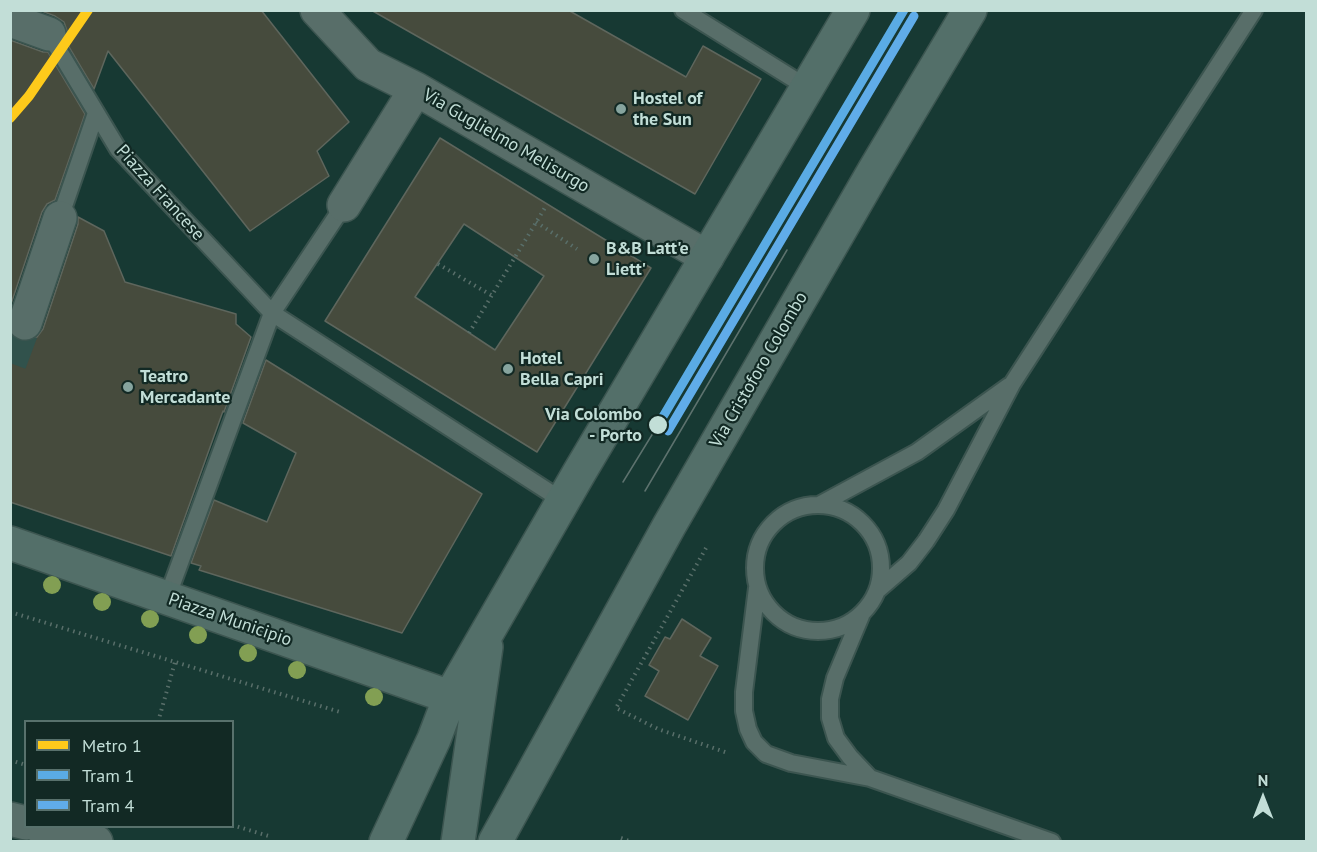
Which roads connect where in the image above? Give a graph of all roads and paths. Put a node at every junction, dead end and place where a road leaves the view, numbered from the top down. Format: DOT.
graph roads {
  1 [pos="317,10"];
  2 [pos="683,10"];
  3 [pos="853,10"];
  4 [pos="970,10"];
  5 [pos="1254,10"];
  6 [pos="10,20"];
  7 [pos="49,34"];
  8 [pos="808,88"];
  9 [pos="416,89"];
  10 [pos="96,113"];
  11 [pos="565,175"];
  12 [pos="344,206"];
  13 [pos="60,218"];
  14 [pos="536,222"];
  15 [pos="577,249"];
  16 [pos="707,257"];
  17 [pos="438,264"];
  18 [pos="491,296"];
  19 [pos="272,313"];
  20 [pos="25,323"];
  21 [pos="469,333"];
  22 [pos="1012,384"];
  23 [pos="563,501"];
  24 [pos="819,505"];
  25 [pos="10,543"];
  26 [pos="757,588"];
  27 [pos="879,589"];
  28 [pos="167,598"];
  29 [pos="10,612"];
  30 [pos="861,616"];
  31 [pos="489,630"];
  32 [pos="175,662"];
  33 [pos="450,697"];
  34 [pos="340,712"];
  35 [pos="159,720"];
  36 [pos="870,778"];
  37 [pos="234,826"];
  38 [pos="46,828"];
  39 [pos="273,837"];
  40 [pos="621,838"];
  41 [pos="96,842"];
  42 [pos="386,842"];
  43 [pos="458,842"];
  44 [pos="495,842"];
  45 [pos="632,842"];
  46 [pos="1052,842"];
  1 -- 9 [label="street, Via Guglielmo Melisurgo"];
  2 -- 8 [label="lane"];
  3 -- 8 [label="main road"];
  4 -- 44 [label="main road, Via Cristoforo Colombo"];
  5 -- 22 [label="lane"];
  6 -- 7 [label="street, Piazza Francese"];
  7 -- 10 [label="lane, Piazza Francese"];
  8 -- 16 [label="main road"];
  9 -- 11 [label="street, Via Guglielmo Melisurgo"];
  9 -- 12 [label="street"];
  10 -- 13 [label="lane"];
  10 -- 19 [label="lane, Piazza Francese"];
  11 -- 14 [label="path"];
  11 -- 16 [label="street, Via Guglielmo Melisurgo"];
  12 -- 19 [label="lane"];
  13 -- 20 [label="street"];
  14 -- 15 [label="path"];
  14 -- 18 [label="path"];
  16 -- 23 [label="main road"];
  17 -- 18 [label="path"];
  18 -- 21 [label="path"];
  19 -- 23 [label="lane, Piazza Francese"];
  19 -- 28 [label="lane"];
  22 -- 24 [label="lane"];
  22 -- 27 [label="lane"];
  23 -- 31 [label="main road"];
  24 -- 26 [label="lane"];
  24 -- 27 [label="lane"];
  25 -- 28 [label="main road, Piazza Municipio"];
  26 -- 30 [label="lane"];
  26 -- 36 [label="lane"];
  27 -- 30 [label="lane"];
  28 -- 33 [label="main road, Piazza Municipio"];
  29 -- 32 [label="path"];
  30 -- 36 [label="lane"];
  31 -- 33 [label="main road"];
  31 -- 43 [label="main road"];
  32 -- 34 [label="path"];
  32 -- 35 [label="path"];
  33 -- 42 [label="main road"];
  36 -- 46 [label="lane"];
  37 -- 39 [label="path"];
  38 -- 41 [label="street"];
  40 -- 45 [label="path"];
}
